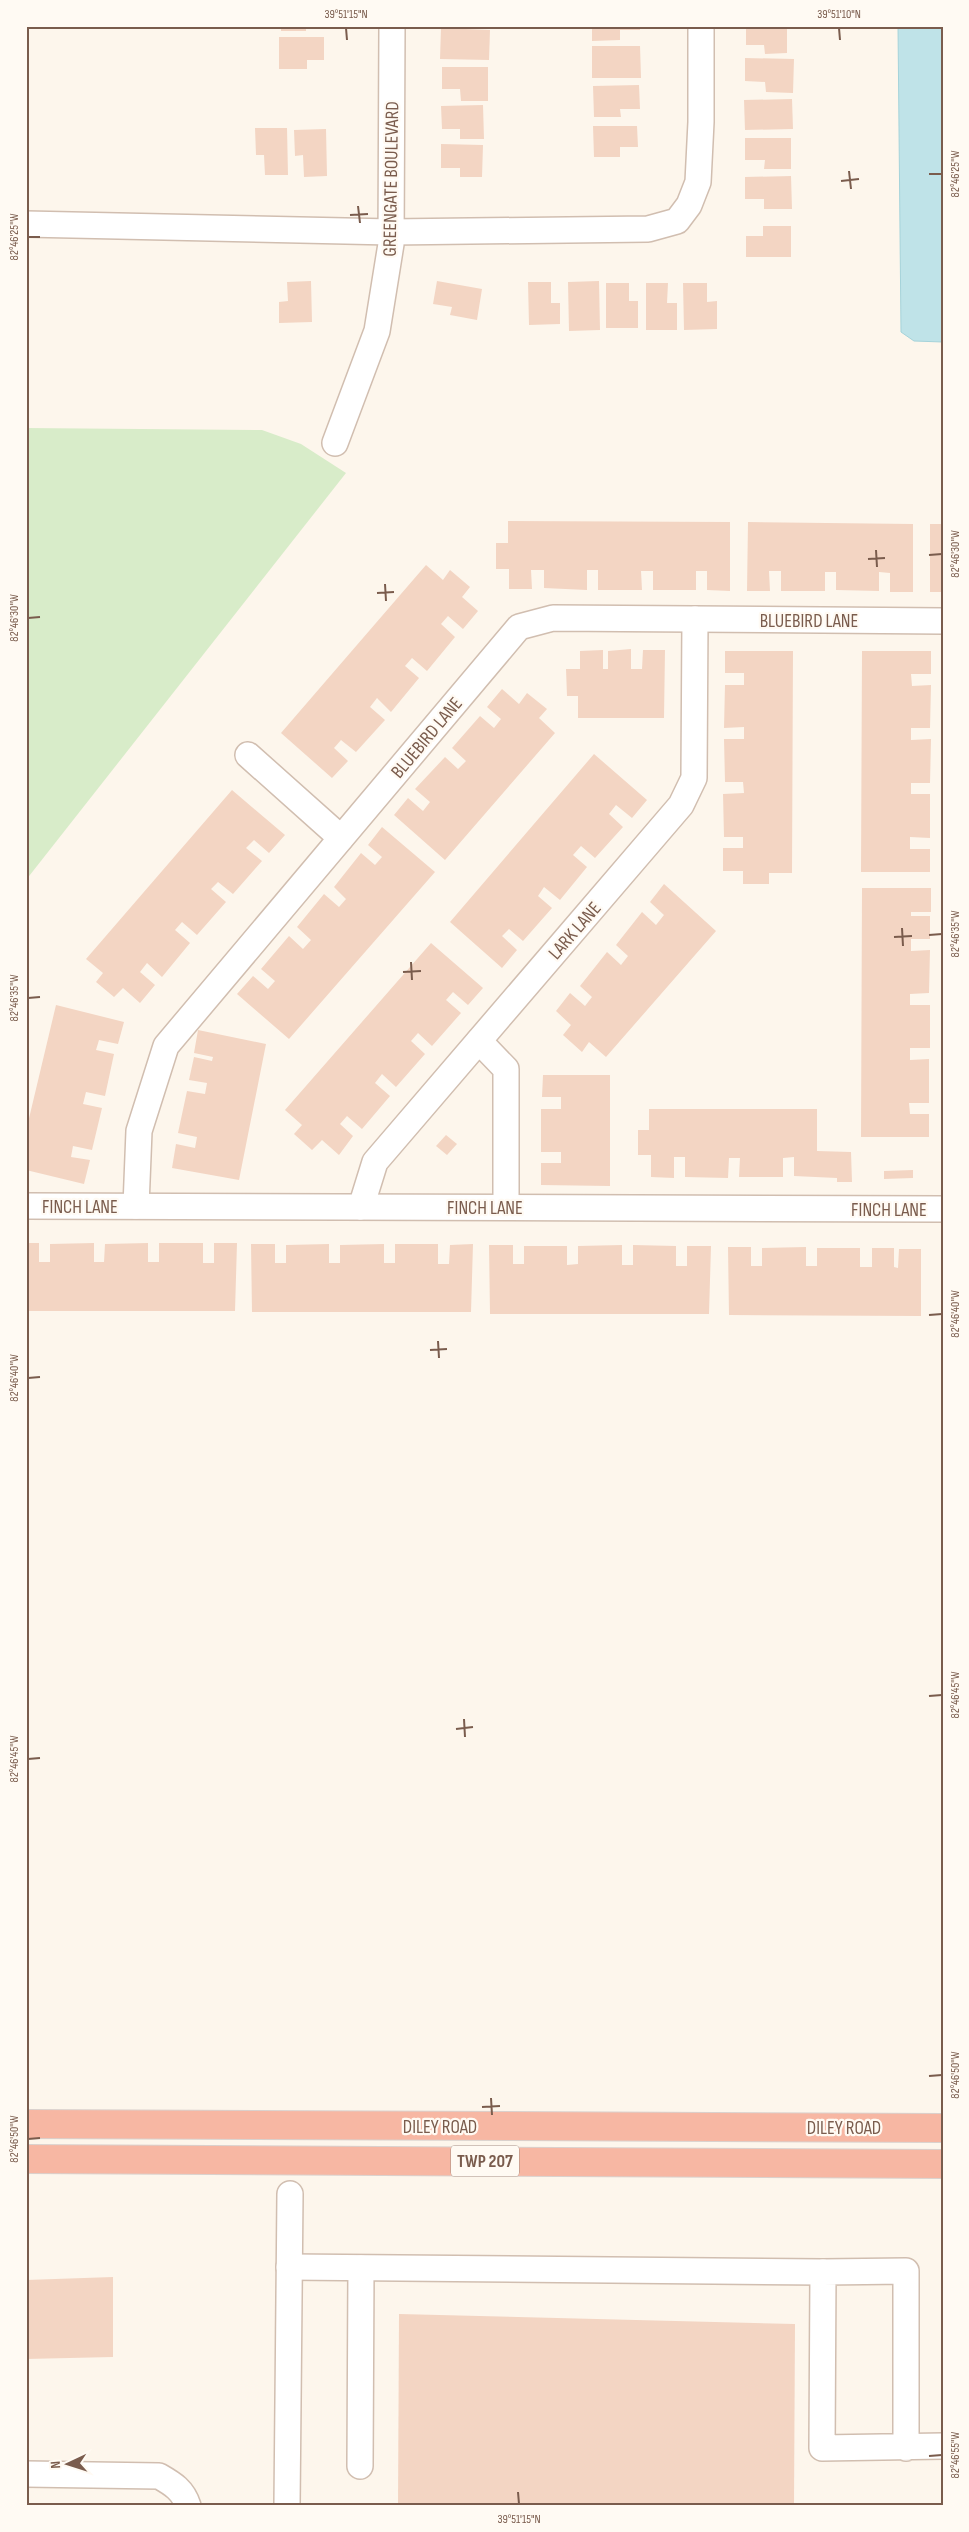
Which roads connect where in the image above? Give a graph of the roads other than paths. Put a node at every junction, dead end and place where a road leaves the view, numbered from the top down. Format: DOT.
graph roads {
  1 [pos="392,26"];
  2 [pos="701,26"];
  3 [pos="26,224"];
  4 [pos="391,232"];
  5 [pos="335,444"];
  6 [pos="696,619"];
  7 [pos="943,621"];
  8 [pos="248,755"];
  9 [pos="341,838"];
  10 [pos="479,1041"];
  11 [pos="26,1206"];
  12 [pos="136,1206"];
  13 [pos="361,1207"];
  14 [pos="506,1208"];
  15 [pos="943,1209"];
  16 [pos="26,2124"];
  17 [pos="943,2128"];
  18 [pos="26,2159"];
  19 [pos="943,2164"];
  20 [pos="290,2194"];
  21 [pos="289,2268"];
  22 [pos="361,2268"];
  23 [pos="823,2272"];
  24 [pos="943,2446"];
  25 [pos="906,2448"];
  26 [pos="360,2466"];
  27 [pos="26,2474"];
  28 [pos="188,2506"];
  29 [pos="287,2506"];
  1 -- 4 [label="street, GREENGATE BOULEVARD"];
  2 -- 4 [label="street"];
  3 -- 4 [label="street"];
  4 -- 5 [label="street, GREENGATE BOULEVARD"];
  6 -- 7 [label="street, BLUEBIRD LANE"];
  6 -- 9 [label="street, BLUEBIRD LANE"];
  6 -- 10 [label="street, LARK LANE"];
  8 -- 9 [label="street"];
  9 -- 12 [label="street, BLUEBIRD LANE"];
  10 -- 13 [label="street, LARK LANE"];
  10 -- 14 [label="street"];
  11 -- 12 [label="street, FINCH LANE"];
  12 -- 13 [label="street, FINCH LANE"];
  13 -- 14 [label="street, FINCH LANE"];
  14 -- 15 [label="street, FINCH LANE"];
  16 -- 17 [label="highway, DILEY ROAD / TWP 207"];
  18 -- 19 [label="highway, DILEY ROAD / TWP 207"];
  20 -- 21 [label="street"];
  21 -- 22 [label="street"];
  21 -- 29 [label="street"];
  22 -- 23 [label="street"];
  22 -- 26 [label="street"];
  23 -- 25 [label="street"];
  23 -- 25 [label="street"];
  24 -- 25 [label="street"];
  27 -- 28 [label="street"];
}
